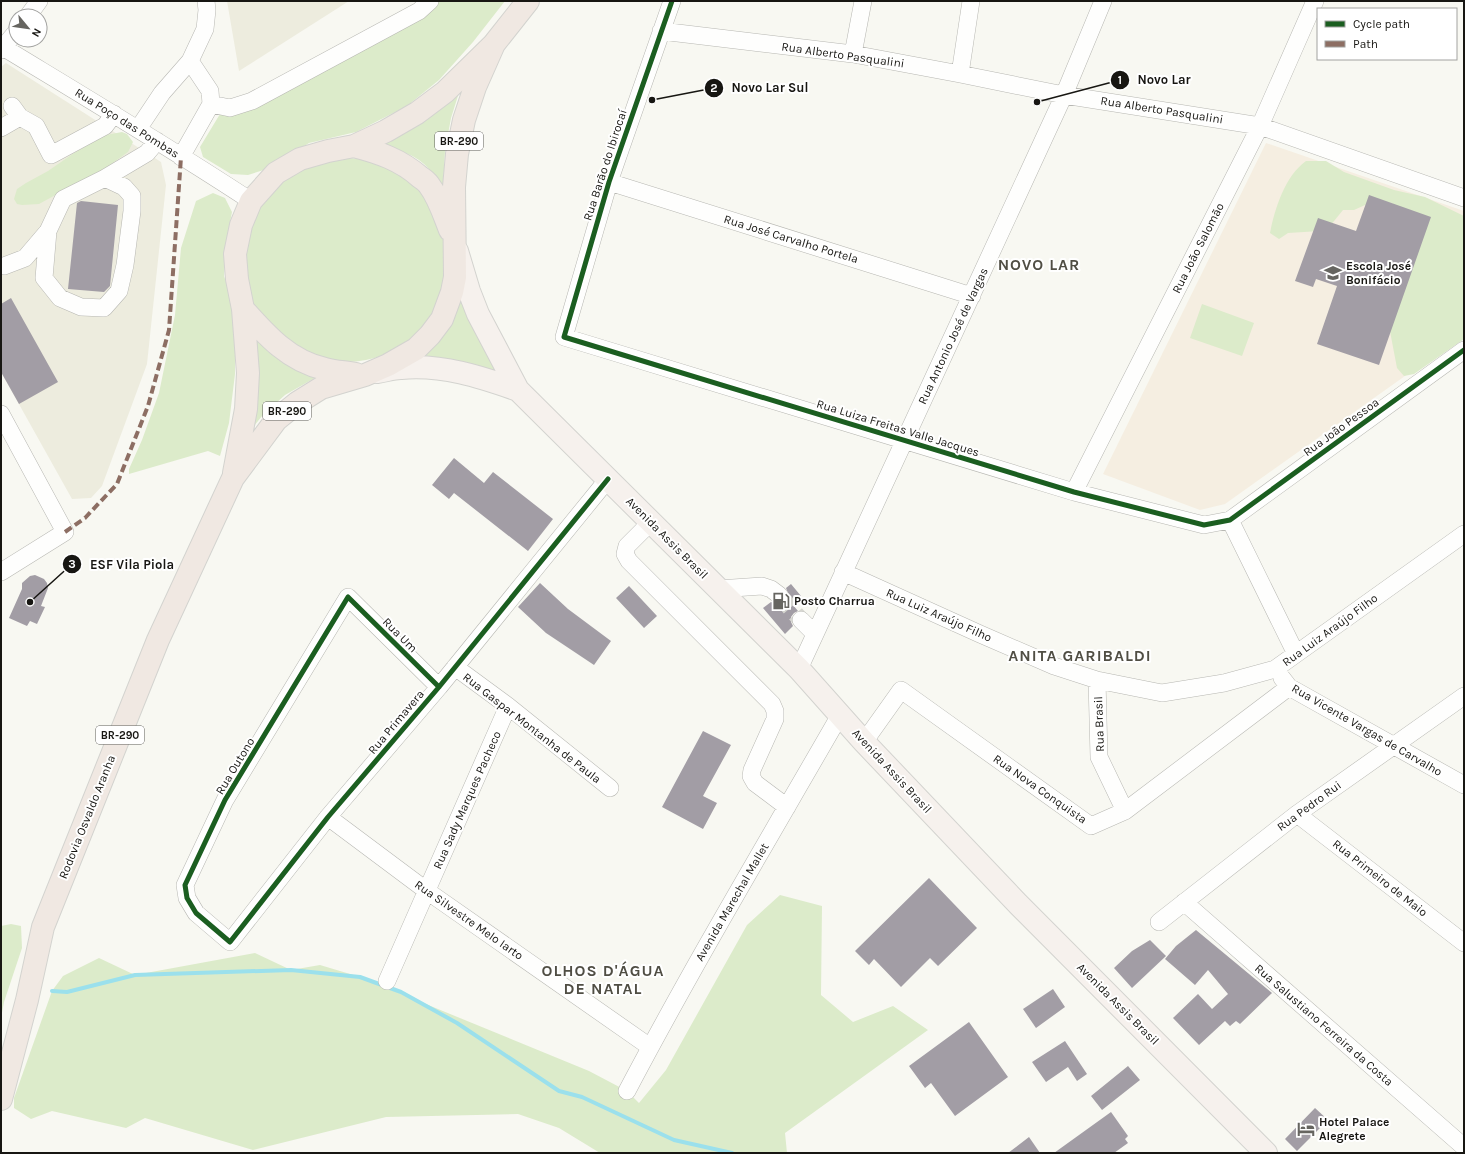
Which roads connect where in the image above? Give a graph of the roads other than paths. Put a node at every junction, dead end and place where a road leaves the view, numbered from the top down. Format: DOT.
graph roads {
  1 [pos="206,1"];
  2 [pos="430,1"];
  3 [pos="528,1"];
  4 [pos="672,1"];
  5 [pos="863,1"];
  6 [pos="972,1"];
  7 [pos="1103,1"];
  8 [pos="1315,1"];
  9 [pos="660,31"];
  10 [pos="494,44"];
  11 [pos="2,48"];
  12 [pos="854,54"];
  13 [pos="190,61"];
  14 [pos="960,74"];
  15 [pos="1064,95"];
  16 [pos="211,104"];
  17 [pos="114,114"];
  18 [pos="1260,126"];
  19 [pos="1,128"];
  20 [pos="138,129"];
  21 [pos="157,141"];
  22 [pos="354,146"];
  23 [pos="181,157"];
  24 [pos="133,161"];
  25 [pos="105,178"];
  26 [pos="609,182"];
  27 [pos="124,187"];
  28 [pos="1464,198"];
  29 [pos="252,201"];
  30 [pos="48,231"];
  31 [pos="454,244"];
  32 [pos="25,258"];
  33 [pos="4,266"];
  34 [pos="44,278"];
  35 [pos="972,296"];
  36 [pos="243,309"];
  37 [pos="564,337"];
  38 [pos="1464,350"];
  39 [pos="365,375"];
  40 [pos="518,390"];
  41 [pos="1,414"];
  42 [pos="904,440"];
  43 [pos="233,478"];
  44 [pos="608,479"];
  45 [pos="1074,492"];
  46 [pos="1230,520"];
  47 [pos="651,522"];
  48 [pos="1464,534"];
  49 [pos="1,572"];
  50 [pos="843,572"];
  51 [pos="718,589"];
  52 [pos="779,595"];
  53 [pos="348,597"];
  54 [pos="801,620"];
  55 [pos="815,634"];
  56 [pos="1296,654"];
  57 [pos="455,667"];
  58 [pos="799,669"];
  59 [pos="1276,669"];
  60 [pos="1097,680"];
  61 [pos="438,687"];
  62 [pos="1289,687"];
  63 [pos="1464,696"];
  64 [pos="508,706"];
  65 [pos="840,715"];
  66 [pos="864,742"];
  67 [pos="1392,745"];
  68 [pos="1464,786"];
  69 [pos="610,788"];
  70 [pos="786,807"];
  71 [pos="1125,811"];
  72 [pos="1297,814"];
  73 [pos="328,817"];
  74 [pos="427,891"];
  75 [pos="1184,902"];
  76 [pos="1159,922"];
  77 [pos="230,942"];
  78 [pos="1464,943"];
  79 [pos="387,981"];
  80 [pos="650,1047"];
  81 [pos="627,1091"];
  82 [pos="1,1099"];
  83 [pos="1464,1147"];
  84 [pos="1266,1153"];
  1 -- 13 [label="street"];
  2 -- 16 [label="street"];
  3 -- 10 [label="highway, BR-290"];
  4 -- 9 [label="street, Rua Barão do Ibirocaí"];
  5 -- 12 [label="street"];
  6 -- 14 [label="street"];
  7 -- 15 [label="street, Rua Antonio José de Vargas"];
  8 -- 18 [label="street, Rua João Salomão"];
  9 -- 12 [label="street, Rua Alberto Pasqualini"];
  9 -- 26 [label="street, Rua Barão do Ibirocaí"];
  10 -- 22 [label="highway, BR-290"];
  10 -- 31 [label="highway, BR-290"];
  11 -- 17 [label="street, Rua Poço das Pombas"];
  12 -- 14 [label="street, Rua Alberto Pasqualini"];
  13 -- 16 [label="street"];
  13 -- 20 [label="street"];
  14 -- 15 [label="street, Rua Alberto Pasqualini"];
  15 -- 18 [label="street, Rua Alberto Pasqualini"];
  15 -- 35 [label="street, Rua Antonio José de Vargas"];
  16 -- 23 [label="street"];
  17 -- 19 [label="street"];
  17 -- 20 [label="street, Rua Poço das Pombas"];
  18 -- 28 [label="street, Rua Alberto Pasqualini"];
  18 -- 45 [label="street, Rua João Salomão"];
  20 -- 21 [label="street, Rua Poço das Pombas"];
  21 -- 23 [label="street, Rua Poço das Pombas"];
  21 -- 24 [label="street"];
  22 -- 29 [label="highway, BR-290"];
  22 -- 31 [label="highway"];
  23 -- 29 [label="street, Rua Poço das Pombas"];
  24 -- 25 [label="street"];
  24 -- 27 [label="street"];
  25 -- 27 [label="street"];
  25 -- 30 [label="street"];
  26 -- 35 [label="street, Rua José Carvalho Portela"];
  26 -- 37 [label="street, Rua Barão do Ibirocaí"];
  27 -- 34 [label="street"];
  29 -- 36 [label="highway, BR-290"];
  30 -- 32 [label="street"];
  30 -- 34 [label="street"];
  31 -- 39 [label="highway, BR-290"];
  31 -- 40 [label="main road, Avenida Assis Brasil"];
  32 -- 33 [label="street"];
  32 -- 34 [label="street"];
  35 -- 42 [label="street, Rua Antonio José de Vargas"];
  36 -- 39 [label="highway"];
  36 -- 43 [label="highway, BR-290"];
  37 -- 42 [label="street, Rua Luiza Freitas Valle Jacques"];
  38 -- 46 [label="street, Rua João Pessoa"];
  39 -- 40 [label="main road, Avenida Assis Brasil"];
  39 -- 43 [label="highway, BR-290"];
  40 -- 44 [label="main road, Avenida Assis Brasil"];
  41 -- 49 [label="street"];
  42 -- 45 [label="street, Rua Luiza Freitas Valle Jacques"];
  42 -- 50 [label="street, Rua Antonio José de Vargas"];
  43 -- 82 [label="highway, Rodovia Osvaldo Aranha / BR-290"];
  44 -- 47 [label="main road, Avenida Assis Brasil"];
  44 -- 57 [label="street, Rua Primavera"];
  45 -- 46 [label="street, Rua Luiza Freitas Valle Jacques"];
  46 -- 56 [label="street"];
  47 -- 51 [label="main road, Avenida Assis Brasil"];
  47 -- 70 [label="street"];
  48 -- 56 [label="street, Rua Luiz Araújo Filho"];
  50 -- 55 [label="street, Rua Antonio José de Vargas"];
  50 -- 60 [label="street, Rua Luiz Araújo Filho"];
  51 -- 52 [label="street"];
  51 -- 58 [label="main road, Avenida Assis Brasil"];
  53 -- 61 [label="street, Rua Um"];
  53 -- 77 [label="street, Rua Outono"];
  54 -- 55 [label="street"];
  55 -- 58 [label="street, Rua Antonio José de Vargas"];
  56 -- 59 [label="street, Rua Luiz Araújo Filho"];
  57 -- 61 [label="street, Rua Primavera"];
  57 -- 64 [label="street, Rua Gaspar Montanha de Paula"];
  58 -- 65 [label="main road, Avenida Assis Brasil"];
  59 -- 60 [label="street, Rua Luiz Araújo Filho"];
  59 -- 62 [label="street, Rua Vicente Vargas de Carvalho"];
  60 -- 71 [label="street, Rua Brasil"];
  61 -- 73 [label="street, Rua Primavera"];
  62 -- 67 [label="street, Rua Vicente Vargas de Carvalho"];
  62 -- 71 [label="street, Rua Nova Conquista"];
  63 -- 67 [label="street, Rua Pedro Rui"];
  64 -- 69 [label="street, Rua Gaspar Montanha de Paula"];
  64 -- 74 [label="street, Rua Sady Marques Pacheco"];
  65 -- 66 [label="main road, Avenida Assis Brasil"];
  65 -- 70 [label="street, Avenida Marechal Mallet"];
  66 -- 71 [label="street, Rua Nova Conquista"];
  66 -- 84 [label="main road, Avenida Assis Brasil"];
  67 -- 68 [label="street, Rua Vicente Vargas de Carvalho"];
  67 -- 72 [label="street, Rua Pedro Rui"];
  70 -- 80 [label="street, Avenida Marechal Mallet"];
  72 -- 75 [label="street, Rua Pedro Rui"];
  72 -- 78 [label="street, Rua Primeiro de Maio"];
  73 -- 74 [label="street, Rua Silvestre Melo Iarto"];
  73 -- 77 [label="street, Rua Primavera"];
  74 -- 79 [label="street, Rua Sady Marques Pacheco"];
  74 -- 80 [label="street, Rua Silvestre Melo Iarto"];
  75 -- 76 [label="street, Rua Pedro Rui"];
  75 -- 83 [label="street, Rua Salustiano Ferreira da Costa"];
  80 -- 81 [label="street, Avenida Marechal Mallet"];
}
